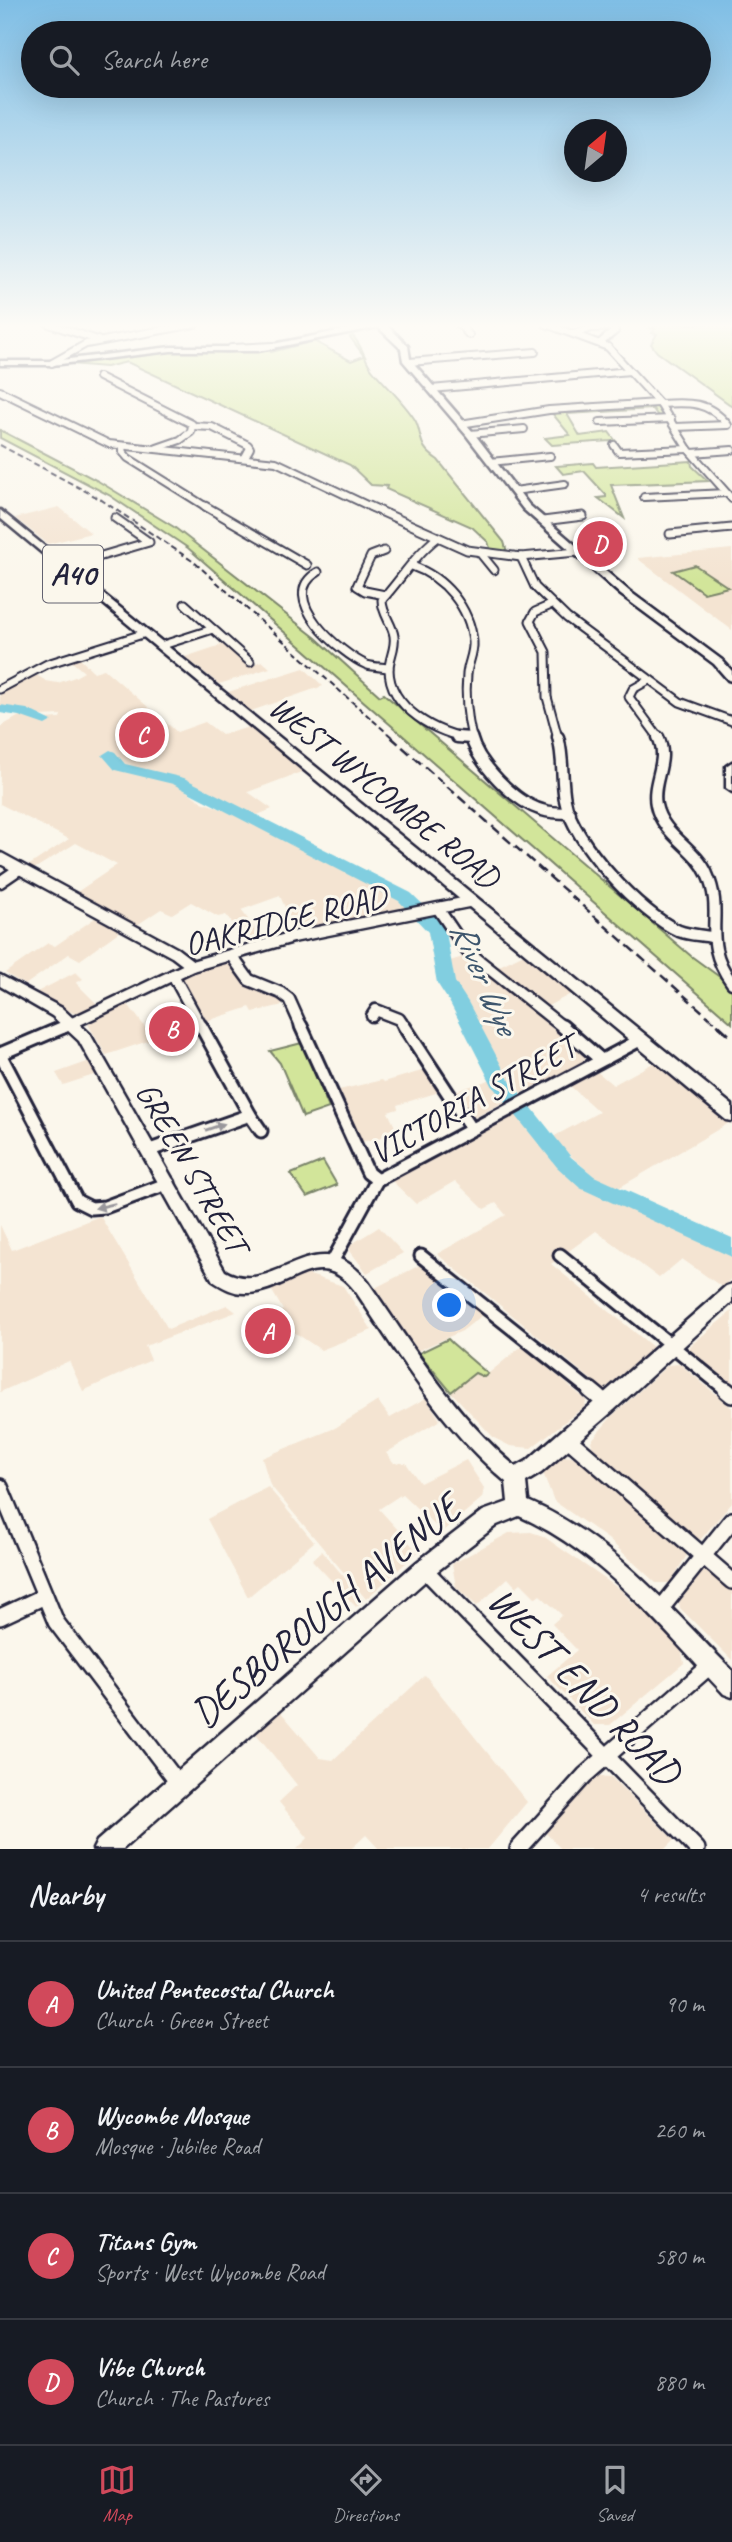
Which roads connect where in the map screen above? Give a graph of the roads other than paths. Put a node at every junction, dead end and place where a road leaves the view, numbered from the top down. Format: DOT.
graph roads {
  1 [pos="39,410"];
  2 [pos="167,410"];
  3 [pos="449,410"];
  4 [pos="547,410"];
  5 [pos="664,410"];
  6 [pos="716,410"];
  7 [pos="671,419"];
  8 [pos="600,422"];
  9 [pos="460,424"];
  10 [pos="192,426"];
  11 [pos="675,427"];
  12 [pos="524,429"];
  13 [pos="470,435"];
  14 [pos="614,445"];
  15 [pos="123,447"];
  16 [pos="153,450"];
  17 [pos="732,450"];
  18 [pos="690,451"];
  19 [pos="550,456"];
  20 [pos="245,457"];
  21 [pos="490,462"];
  22 [pos="565,484"];
  23 [pos="732,484"];
  24 [pos="718,485"];
  25 [pos="514,491"];
  26 [pos="726,493"];
  27 [pos="644,497"];
  28 [pos="732,499"];
  29 [pos="0,513"];
  30 [pos="583,516"];
  31 [pos="115,518"];
  32 [pos="543,521"];
  33 [pos="732,528"];
  34 [pos="670,534"];
  35 [pos="437,538"];
  36 [pos="384,551"];
  37 [pos="577,552"];
  38 [pos="481,553"];
  39 [pos="521,557"];
  40 [pos="307,565"];
  41 [pos="412,566"];
  42 [pos="64,567"];
  43 [pos="494,570"];
  44 [pos="318,572"];
  45 [pos="385,595"];
  46 [pos="185,604"];
  47 [pos="551,605"];
  48 [pos="213,629"];
  49 [pos="146,633"];
  50 [pos="163,645"];
  51 [pos="250,662"];
  52 [pos="389,668"];
  53 [pos="732,678"];
  54 [pos="649,680"];
  55 [pos="0,688"];
  56 [pos="732,721"];
  57 [pos="471,738"];
  58 [pos="732,766"];
  59 [pos="732,788"];
  60 [pos="570,813"];
  61 [pos="0,858"];
  62 [pos="19,869"];
  63 [pos="0,882"];
  64 [pos="473,901"];
  65 [pos="439,909"];
  66 [pos="711,937"];
  67 [pos="231,956"];
  68 [pos="192,967"];
  69 [pos="173,975"];
  70 [pos="0,980"];
  71 [pos="732,983"];
  72 [pos="373,1010"];
  73 [pos="71,1024"];
  74 [pos="640,1040"];
  75 [pos="0,1054"];
  76 [pos="600,1059"];
  77 [pos="250,1115"];
  78 [pos="732,1115"];
  79 [pos="471,1128"];
  80 [pos="261,1131"];
  81 [pos="150,1150"];
  82 [pos="377,1180"];
  83 [pos="169,1183"];
  84 [pos="560,1255"];
  85 [pos="421,1256"];
  86 [pos="331,1264"];
  87 [pos="732,1291"];
  88 [pos="671,1347"];
  89 [pos="732,1395"];
  90 [pos="607,1404"];
  91 [pos="568,1438"];
  92 [pos="515,1478"];
  93 [pos="0,1487"];
  94 [pos="519,1507"];
  95 [pos="732,1520"];
  96 [pos="703,1555"];
  97 [pos="424,1569"];
  98 [pos="732,1581"];
  99 [pos="44,1596"];
  100 [pos="659,1612"];
  101 [pos="0,1617"];
  102 [pos="711,1665"];
  103 [pos="732,1686"];
  104 [pos="606,1754"];
  105 [pos="178,1783"];
  106 [pos="105,1849"];
  107 [pos="518,1849"];
  108 [pos="697,1849"];
  1 -- 15 [label="street"];
  2 -- 10 [label="street"];
  3 -- 9 [label="street"];
  4 -- 9 [label="street"];
  5 -- 7 [label="street"];
  6 -- 11 [label="street"];
  7 -- 8 [label="street"];
  7 -- 11 [label="street"];
  9 -- 13 [label="street"];
  10 -- 16 [label="street"];
  10 -- 20 [label="street"];
  11 -- 18 [label="street"];
  12 -- 13 [label="street"];
  13 -- 21 [label="street"];
  14 -- 18 [label="street"];
  15 -- 16 [label="street"];
  15 -- 40 [label="street"];
  16 -- 20 [label="street"];
  17 -- 18 [label="street"];
  18 -- 24 [label="street"];
  19 -- 21 [label="street"];
  20 -- 35 [label="street"];
  21 -- 25 [label="street"];
  22 -- 25 [label="street"];
  23 -- 24 [label="street"];
  24 -- 26 [label="street"];
  25 -- 32 [label="street"];
  26 -- 27 [label="street"];
  26 -- 28 [label="street"];
  29 -- 42 [label="main road, WEST WYCOMBE ROAD / A40"];
  30 -- 32 [label="street"];
  31 -- 42 [label="street"];
  32 -- 37 [label="street"];
  33 -- 34 [label="street"];
  35 -- 38 [label="street"];
  35 -- 41 [label="street"];
  36 -- 45 [label="street"];
  37 -- 39 [label="street"];
  37 -- 53 [label="street"];
  38 -- 39 [label="street"];
  38 -- 43 [label="street"];
  39 -- 47 [label="street"];
  41 -- 45 [label="street"];
  41 -- 57 [label="street"];
  42 -- 49 [label="main road, WEST WYCOMBE ROAD / A40"];
  44 -- 52 [label="street"];
  45 -- 52 [label="street"];
  46 -- 48 [label="street"];
  47 -- 54 [label="street"];
  47 -- 60 [label="street"];
  48 -- 50 [label="street"];
  48 -- 51 [label="street"];
  49 -- 50 [label="main road, WEST WYCOMBE ROAD / A40"];
  49 -- 55 [label="street"];
  50 -- 64 [label="main road, WEST WYCOMBE ROAD / A40"];
  52 -- 57 [label="street"];
  54 -- 56 [label="street"];
  54 -- 66 [label="street"];
  57 -- 60 [label="street"];
  58 -- 59 [label="street"];
  60 -- 66 [label="street"];
  61 -- 62 [label="street"];
  62 -- 63 [label="street"];
  62 -- 68 [label="street"];
  64 -- 65 [label="street, OAKRIDGE ROAD"];
  64 -- 74 [label="main road, WEST WYCOMBE ROAD / A40"];
  65 -- 67 [label="street, OAKRIDGE ROAD"];
  65 -- 76 [label="street"];
  66 -- 71 [label="street"];
  67 -- 68 [label="street, OAKRIDGE ROAD"];
  67 -- 82 [label="street"];
  68 -- 69 [label="street, OAKRIDGE ROAD"];
  69 -- 73 [label="street, OAKRIDGE ROAD"];
  69 -- 77 [label="street"];
  70 -- 73 [label="street, GREEN STREET"];
  72 -- 79 [label="street"];
  73 -- 75 [label="street, OAKRIDGE ROAD"];
  73 -- 81 [label="street, GREEN STREET"];
  74 -- 76 [label="street, VICTORIA STREET"];
  74 -- 78 [label="main road, WEST WYCOMBE ROAD / A40"];
  83 -- 75 [label="street, one-way"];
  76 -- 79 [label="street, VICTORIA STREET"];
  77 -- 80 [label="street"];
  81 -- 77 [label="street, one-way"];
  79 -- 82 [label="street, VICTORIA STREET"];
  81 -- 83 [label="street, GREEN STREET"];
  82 -- 86 [label="street, VICTORIA STREET"];
  83 -- 86 [label="street, GREEN STREET"];
  84 -- 88 [label="street"];
  85 -- 90 [label="street"];
  86 -- 92 [label="street"];
  87 -- 88 [label="street"];
  88 -- 89 [label="street"];
  88 -- 90 [label="street"];
  90 -- 91 [label="street"];
  91 -- 92 [label="street"];
  91 -- 96 [label="street"];
  92 -- 94 [label="street"];
  93 -- 99 [label="street"];
  94 -- 97 [label="street, DESBOROUGH AVENUE"];
  94 -- 100 [label="street"];
  95 -- 96 [label="street"];
  96 -- 98 [label="street"];
  96 -- 100 [label="street"];
  97 -- 104 [label="street, WEST END ROAD"];
  97 -- 105 [label="street, DESBOROUGH AVENUE"];
  99 -- 101 [label="street"];
  99 -- 105 [label="street"];
  100 -- 102 [label="street"];
  102 -- 103 [label="street"];
  102 -- 104 [label="street"];
  104 -- 107 [label="street"];
  104 -- 108 [label="street, WEST END ROAD"];
  105 -- 106 [label="street, DESBOROUGH AVENUE"];
}
